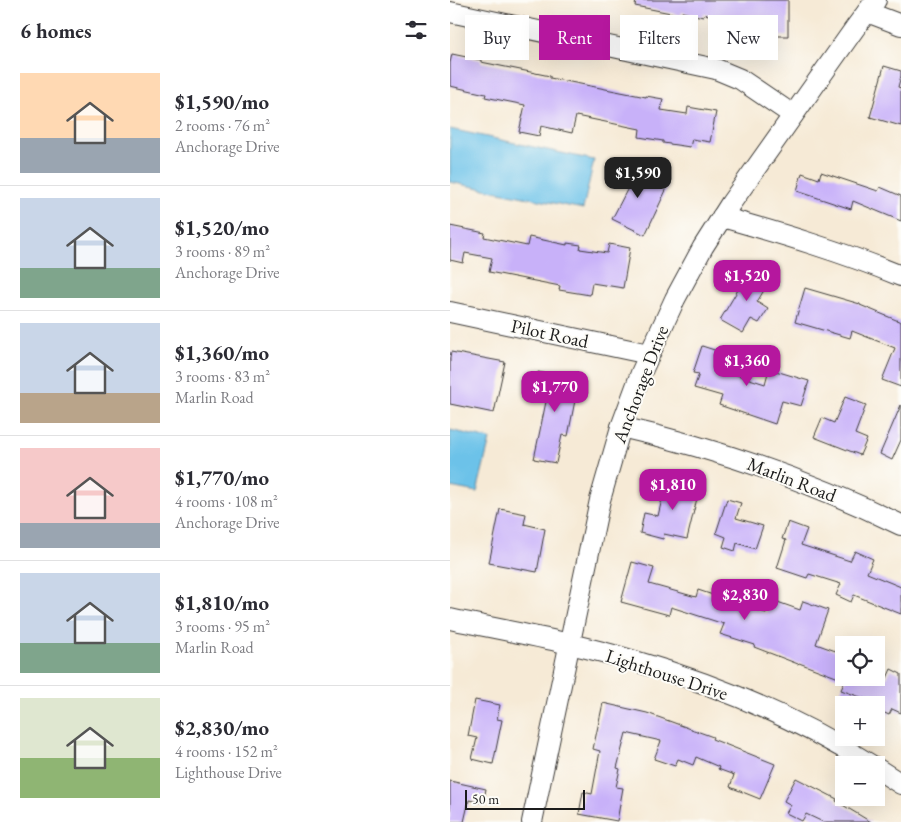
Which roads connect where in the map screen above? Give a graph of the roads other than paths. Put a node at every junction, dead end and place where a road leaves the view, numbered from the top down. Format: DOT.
graph roads {
  1 [pos="871,6"];
  2 [pos="450,12"];
  3 [pos="901,25"];
  4 [pos="793,115"];
  5 [pos="722,217"];
  6 [pos="901,276"];
  7 [pos="450,312"];
  8 [pos="649,354"];
  9 [pos="621,427"];
  10 [pos="901,526"];
  11 [pos="450,619"];
  12 [pos="569,644"];
  13 [pos="857,756"];
  14 [pos="885,774"];
  15 [pos="901,784"];
  16 [pos="532,822"];
  1 -- 3 [label="street"];
  1 -- 4 [label="street, Anchorage Drive"];
  2 -- 4 [label="street"];
  4 -- 5 [label="street, Anchorage Drive"];
  5 -- 6 [label="street"];
  5 -- 8 [label="street, Anchorage Drive"];
  7 -- 8 [label="street, Pilot Road"];
  8 -- 9 [label="street, Anchorage Drive"];
  9 -- 10 [label="street, Marlin Road"];
  9 -- 12 [label="street, Anchorage Drive"];
  11 -- 12 [label="street, Lighthouse Drive"];
  12 -- 13 [label="street, Lighthouse Drive"];
  12 -- 16 [label="street, Anchorage Drive"];
  14 -- 15 [label="street"];
}
